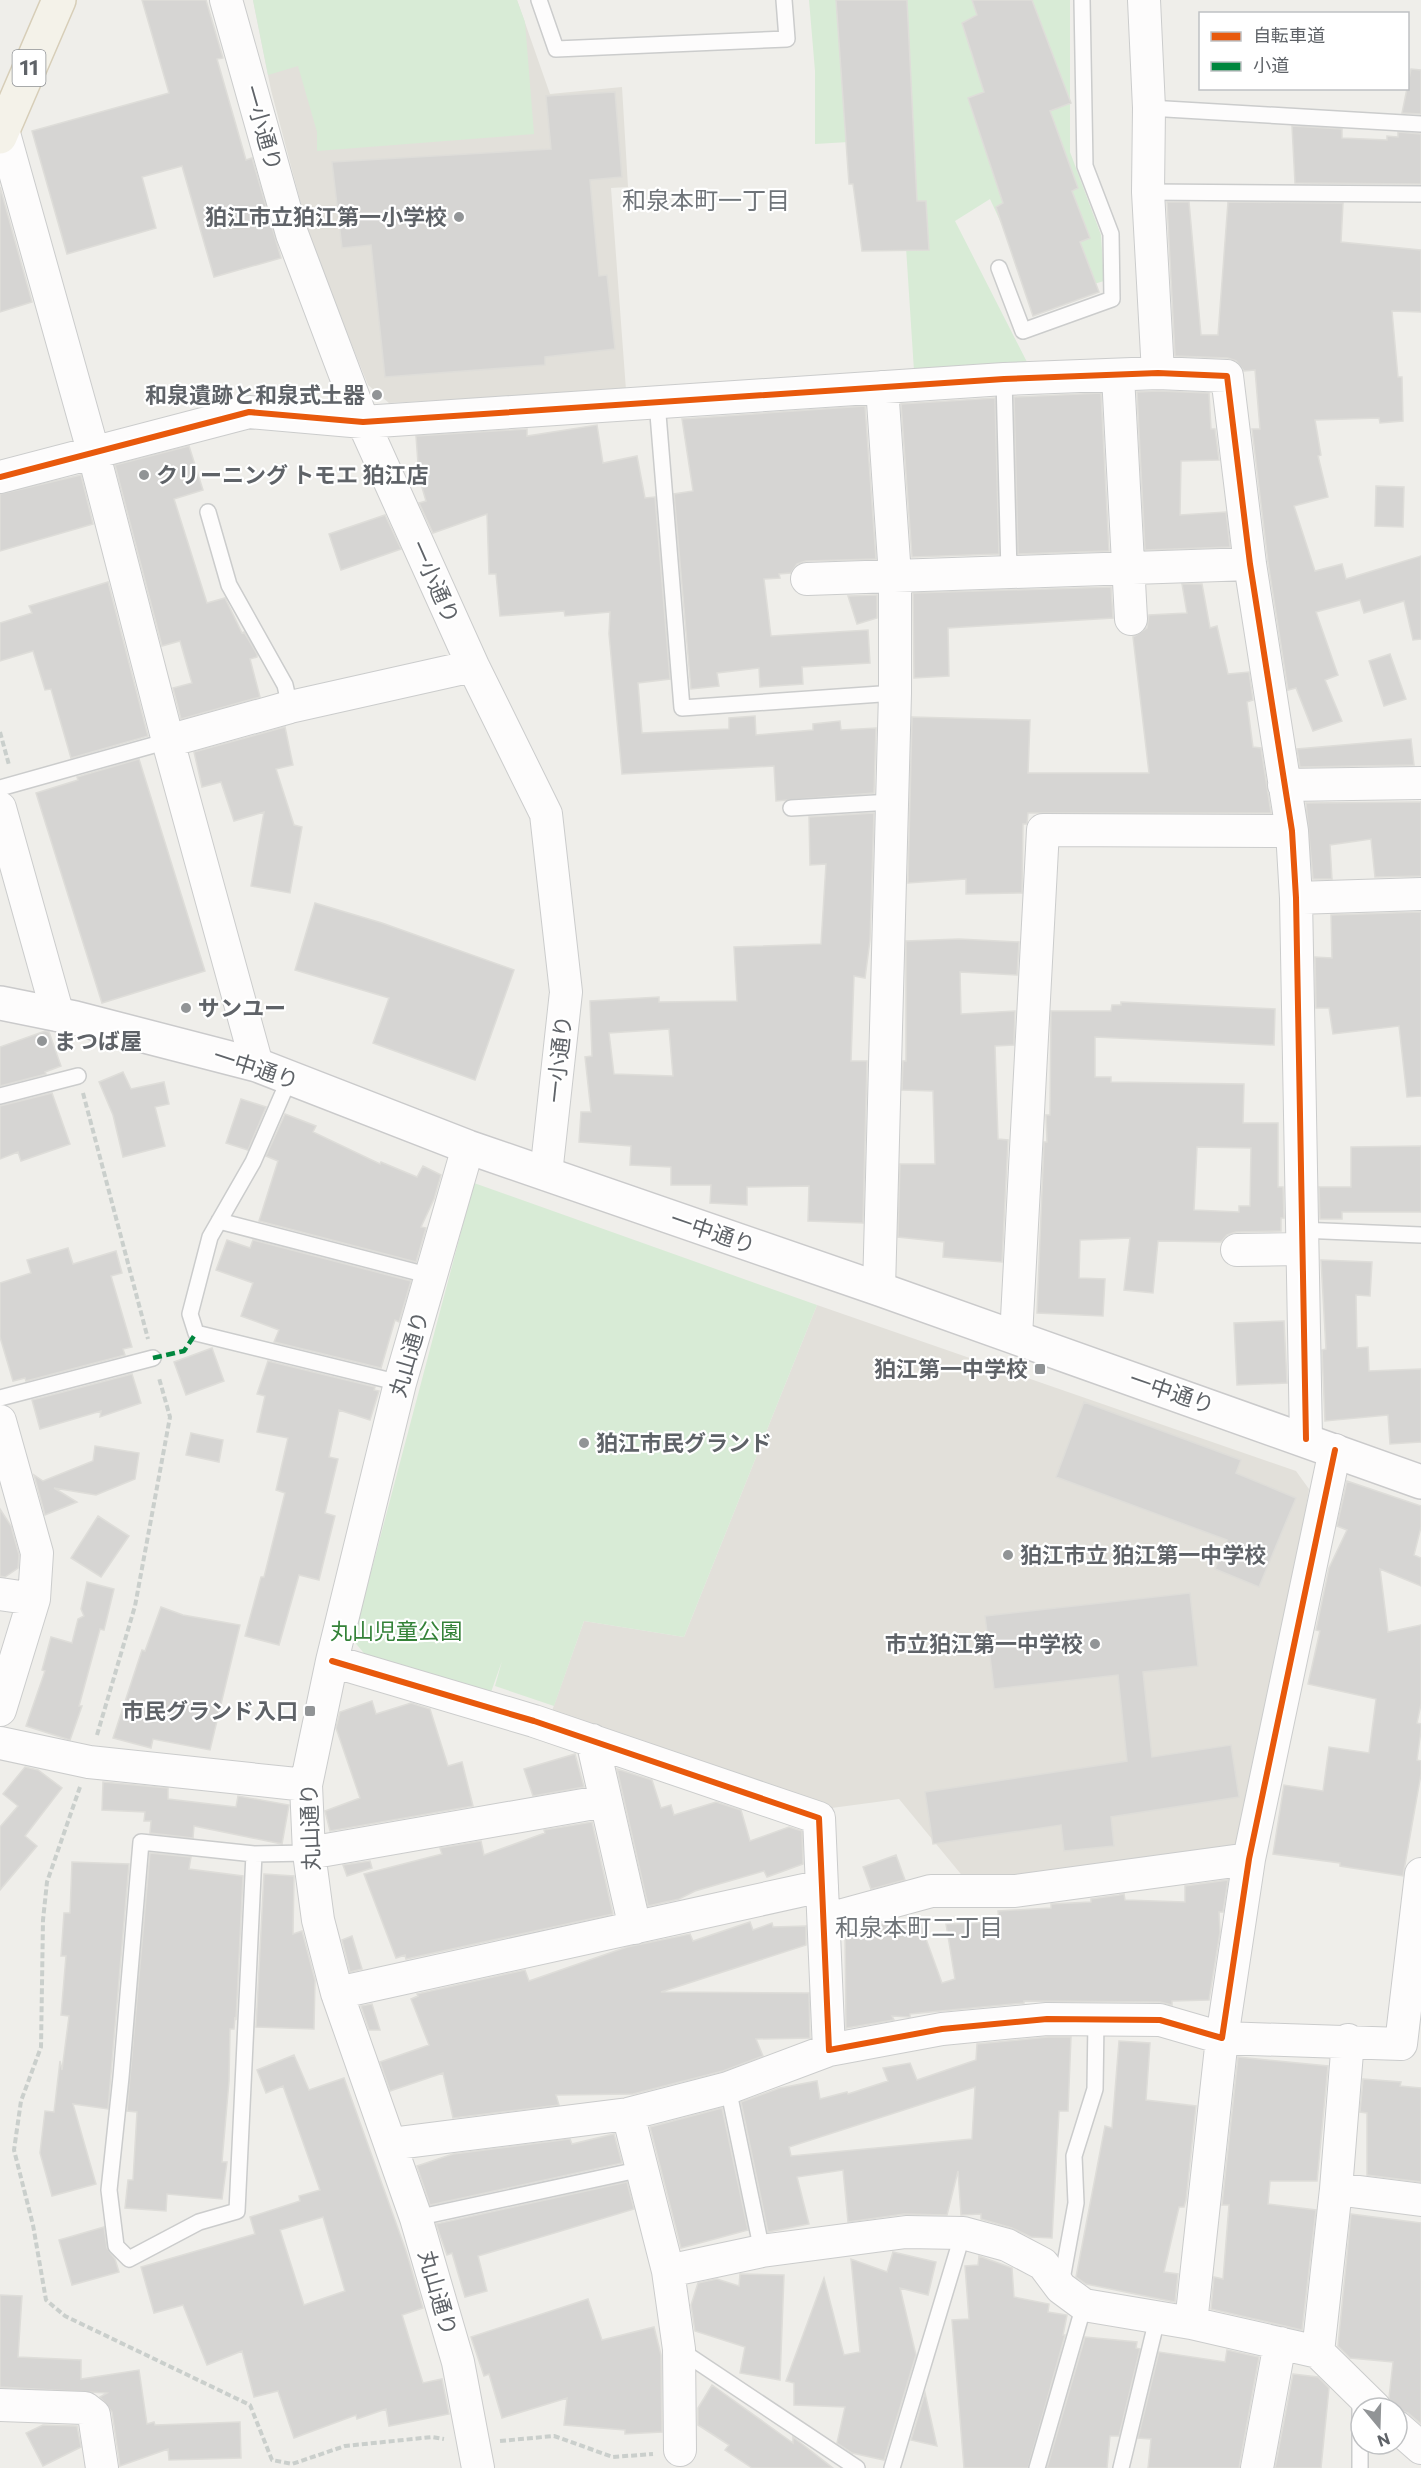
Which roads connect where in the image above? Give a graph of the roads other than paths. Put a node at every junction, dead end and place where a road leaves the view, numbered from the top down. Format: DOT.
graph roads {
  1 [pos="59,0"];
  2 [pos="226,0"];
  3 [pos="539,0"];
  4 [pos="784,0"];
  5 [pos="1082,0"];
  6 [pos="1144,0"];
  7 [pos="1149,108"];
  8 [pos="1421,124"];
  9 [pos="1,129"];
  10 [pos="1148,192"];
  11 [pos="1421,194"];
  12 [pos="999,268"];
  13 [pos="1158,373"];
  14 [pos="1118,376"];
  15 [pos="1004,379"];
  16 [pos="882,387"];
  17 [pos="657,402"];
  18 [pos="363,422"];
  19 [pos="93,451"];
  20 [pos="0,477"];
  21 [pos="208,512"];
  22 [pos="1250,564"];
  23 [pos="1130,568"];
  24 [pos="1009,572"];
  25 [pos="895,576"];
  26 [pos="807,579"];
  27 [pos="1131,620"];
  28 [pos="472,666"];
  29 [pos="896,693"];
  30 [pos="290,707"];
  31 [pos="168,741"];
  32 [pos="1421,783"];
  33 [pos="1284,785"];
  34 [pos="0,788"];
  35 [pos="891,802"];
  36 [pos="0,808"];
  37 [pos="791,808"];
  38 [pos="1292,831"];
  39 [pos="1421,894"];
  40 [pos="1296,897"];
  41 [pos="0,1003"];
  42 [pos="58,1015"];
  43 [pos="257,1065"];
  44 [pos="78,1076"];
  45 [pos="290,1077"];
  46 [pos="0,1096"];
  47 [pos="468,1147"];
  48 [pos="546,1174"];
  49 [pos="219,1221"];
  50 [pos="1421,1235"];
  51 [pos="1301,1239"];
  52 [pos="1237,1250"];
  53 [pos="431,1276"];
  54 [pos="879,1289"];
  55 [pos="1016,1337"];
  56 [pos="153,1358"];
  57 [pos="400,1383"];
  58 [pos="0,1398"];
  59 [pos="0,1421"];
  60 [pos="1320,1445"];
  61 [pos="1421,1482"];
  62 [pos="0,1594"];
  63 [pos="34,1599"];
  64 [pos="332,1661"];
  65 [pos="0,1710"];
  66 [pos="592,1740"];
  67 [pos="0,1743"];
  68 [pos="306,1785"];
  69 [pos="606,1801"];
  70 [pos="309,1853"];
  71 [pos="254,1854"];
  72 [pos="1249,1859"];
  73 [pos="1421,1874"];
  74 [pos="822,1886"];
  75 [pos="825,1920"];
  76 [pos="635,1928"];
  77 [pos="337,1993"];
  78 [pos="1096,2020"];
  79 [pos="1222,2038"];
  80 [pos="1348,2040"];
  81 [pos="1411,2045"];
  82 [pos="829,2050"];
  83 [pos="728,2088"];
  84 [pos="628,2114"];
  85 [pos="390,2144"];
  86 [pos="642,2169"];
  87 [pos="1336,2189"];
  88 [pos="1421,2200"];
  89 [pos="416,2218"];
  90 [pos="963,2233"];
  91 [pos="762,2251"];
  92 [pos="668,2271"];
  93 [pos="1072,2297"];
  94 [pos="1157,2319"];
  95 [pos="1191,2324"];
  96 [pos="1280,2343"];
  97 [pos="679,2349"];
  98 [pos="1318,2352"];
  99 [pos="1362,2396"];
  100 [pos="0,2405"];
  101 [pos="1409,2438"];
  102 [pos="1421,2448"];
  103 [pos="680,2450"];
  104 [pos="102,2468"];
  105 [pos="478,2468"];
  106 [pos="857,2468"];
  107 [pos="892,2468"];
  108 [pos="1037,2468"];
  109 [pos="1121,2468"];
  110 [pos="1257,2468"];
  1 -- 9 [label="main road, 11"];
  2 -- 18 [label="street, 一小通り"];
  3 -- 4 [label="lane"];
  5 -- 12 [label="lane"];
  6 -- 7 [label="street"];
  7 -- 8 [label="lane"];
  7 -- 10 [label="street"];
  9 -- 19 [label="street"];
  10 -- 11 [label="lane"];
  10 -- 13 [label="street"];
  13 -- 14 [label="street"];
  13 -- 22 [label="street"];
  14 -- 15 [label="street"];
  14 -- 23 [label="street"];
  15 -- 16 [label="street"];
  15 -- 24 [label="lane"];
  16 -- 17 [label="street"];
  16 -- 25 [label="street"];
  17 -- 18 [label="street"];
  17 -- 29 [label="lane"];
  18 -- 19 [label="street"];
  18 -- 28 [label="street, 一小通り"];
  19 -- 20 [label="street"];
  19 -- 31 [label="street"];
  21 -- 30 [label="lane"];
  22 -- 23 [label="street"];
  22 -- 33 [label="street"];
  23 -- 24 [label="street"];
  23 -- 27 [label="street"];
  24 -- 25 [label="street"];
  25 -- 26 [label="street"];
  25 -- 29 [label="street"];
  28 -- 30 [label="street"];
  28 -- 48 [label="street, 一小通り"];
  29 -- 35 [label="street"];
  30 -- 31 [label="street"];
  31 -- 34 [label="lane"];
  31 -- 43 [label="street"];
  32 -- 33 [label="street"];
  33 -- 38 [label="street"];
  35 -- 37 [label="lane"];
  35 -- 54 [label="street"];
  36 -- 42 [label="street"];
  38 -- 40 [label="street"];
  38 -- 55 [label="street"];
  39 -- 40 [label="street"];
  40 -- 51 [label="street"];
  41 -- 42 [label="street, 一中通り"];
  42 -- 43 [label="street, 一中通り"];
  43 -- 45 [label="street, 一中通り"];
  44 -- 46 [label="lane"];
  45 -- 47 [label="street, 一中通り"];
  45 -- 49 [label="lane"];
  47 -- 48 [label="street, 一中通り"];
  47 -- 53 [label="street, 丸山通り"];
  48 -- 54 [label="street, 一中通り"];
  49 -- 53 [label="lane"];
  49 -- 57 [label="lane"];
  50 -- 51 [label="lane"];
  51 -- 52 [label="street"];
  51 -- 60 [label="street"];
  53 -- 57 [label="street, 丸山通り"];
  54 -- 55 [label="street, 一中通り"];
  55 -- 60 [label="street, 一中通り"];
  56 -- 58 [label="lane"];
  57 -- 64 [label="street, 丸山通り"];
  59 -- 63 [label="street"];
  60 -- 61 [label="street, 一中通り"];
  60 -- 72 [label="street"];
  62 -- 63 [label="street"];
  63 -- 65 [label="street"];
  64 -- 66 [label="street"];
  64 -- 68 [label="street, 丸山通り"];
  66 -- 69 [label="street"];
  66 -- 74 [label="street"];
  67 -- 68 [label="street"];
  68 -- 70 [label="street, 丸山通り"];
  69 -- 70 [label="street"];
  69 -- 76 [label="street"];
  70 -- 71 [label="lane"];
  70 -- 77 [label="street, 丸山通り"];
  71 -- 71 [label="lane"];
  72 -- 75 [label="street"];
  72 -- 79 [label="street"];
  73 -- 81 [label="street"];
  74 -- 75 [label="street"];
  74 -- 76 [label="street"];
  75 -- 82 [label="street"];
  76 -- 77 [label="street"];
  77 -- 85 [label="street, 丸山通り"];
  78 -- 79 [label="street"];
  78 -- 82 [label="street"];
  78 -- 93 [label="lane"];
  79 -- 80 [label="street"];
  79 -- 95 [label="street"];
  80 -- 81 [label="street"];
  80 -- 87 [label="street"];
  82 -- 83 [label="street"];
  83 -- 84 [label="street"];
  83 -- 91 [label="lane"];
  84 -- 85 [label="street"];
  84 -- 86 [label="street"];
  85 -- 89 [label="street, 丸山通り"];
  86 -- 89 [label="lane"];
  86 -- 92 [label="street"];
  87 -- 88 [label="street"];
  87 -- 98 [label="street"];
  89 -- 105 [label="street, 丸山通り"];
  90 -- 91 [label="street"];
  90 -- 93 [label="street"];
  90 -- 107 [label="lane"];
  91 -- 92 [label="street"];
  92 -- 97 [label="street"];
  93 -- 94 [label="street"];
  93 -- 108 [label="lane"];
  94 -- 95 [label="street"];
  94 -- 109 [label="lane"];
  95 -- 96 [label="street"];
  96 -- 98 [label="street"];
  96 -- 110 [label="street"];
  97 -- 103 [label="street"];
  97 -- 106 [label="lane"];
  98 -- 99 [label="street"];
  100 -- 104 [label="street"];
  101 -- 102 [label="street"];
}
